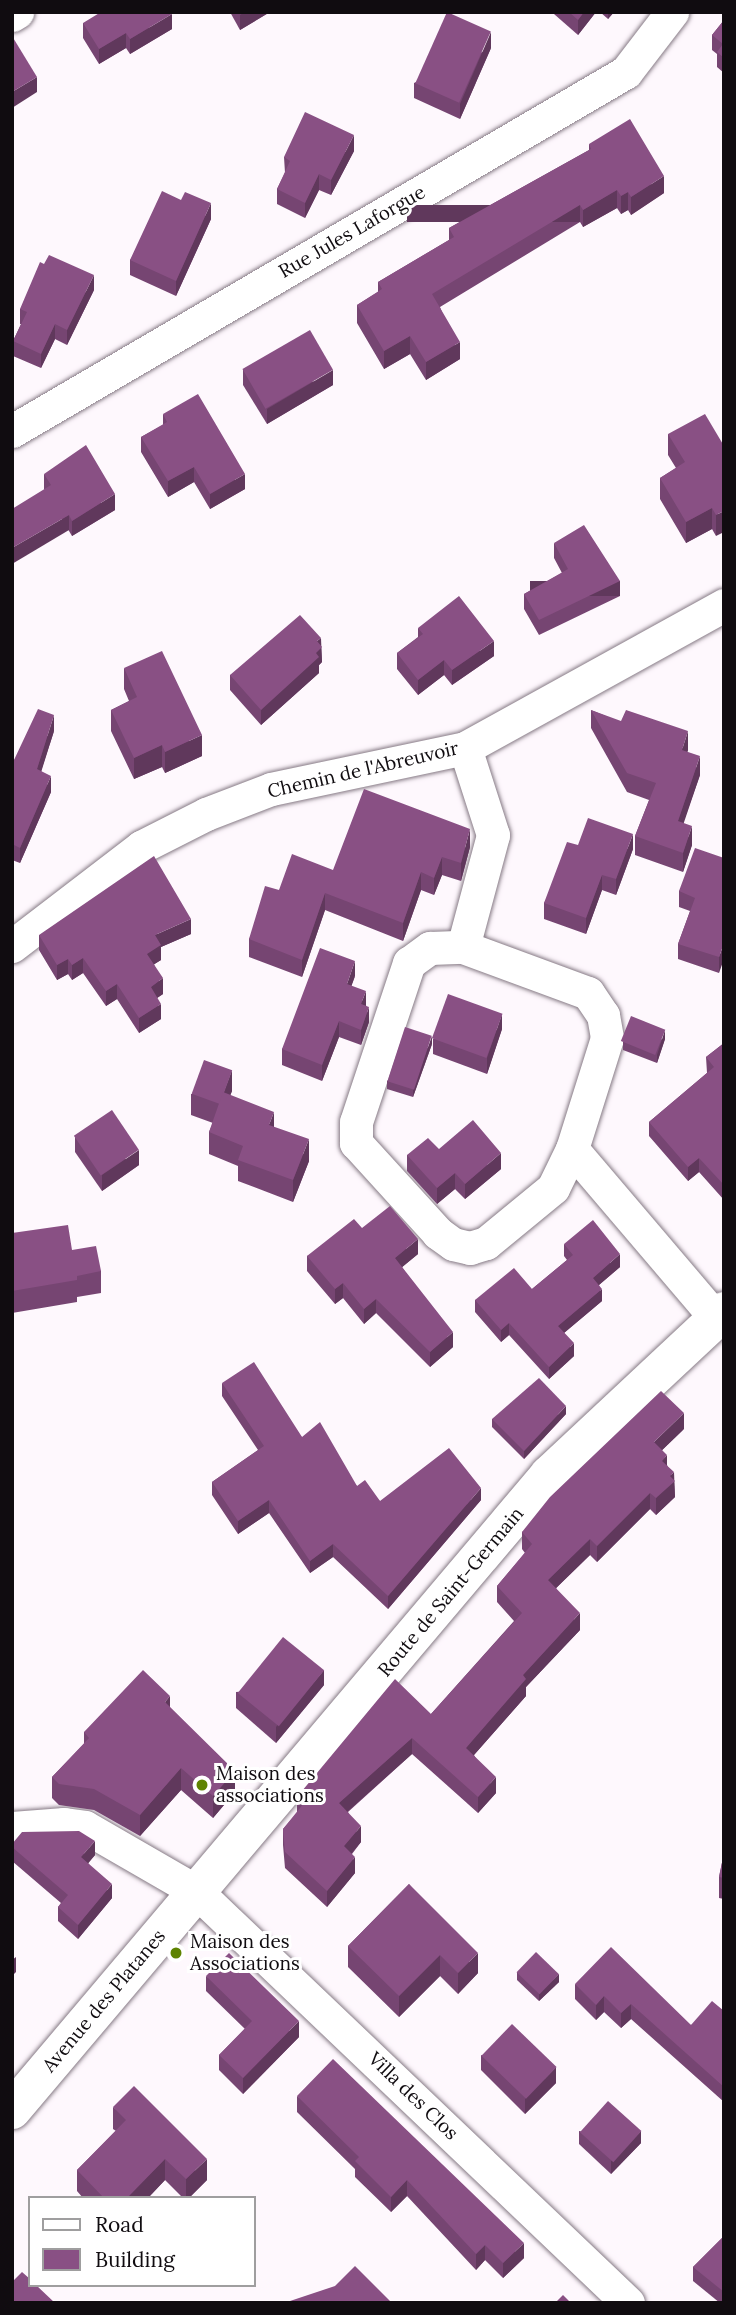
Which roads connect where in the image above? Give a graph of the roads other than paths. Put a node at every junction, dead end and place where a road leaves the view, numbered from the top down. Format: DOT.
graph roads {
  1 [pos="17,12"];
  2 [pos="672,12"];
  3 [pos="12,15"];
  4 [pos="12,431"];
  5 [pos="724,605"];
  6 [pos="465,748"];
  7 [pos="12,946"];
  8 [pos="463,947"];
  9 [pos="572,1149"];
  10 [pos="719,1314"];
  11 [pos="12,1828"];
  12 [pos="196,1891"];
  13 [pos="12,2110"];
  14 [pos="628,2303"];
  1 -- 3 [label="street"];
  2 -- 4 [label="street, Rue Jules Laforgue"];
  5 -- 6 [label="street, Chemin de l'Abreuvoir"];
  6 -- 7 [label="street, Chemin de l'Abreuvoir"];
  6 -- 8 [label="street"];
  8 -- 9 [label="street"];
  8 -- 9 [label="street"];
  9 -- 10 [label="street"];
  10 -- 12 [label="street, Route de Saint-Germain"];
  11 -- 12 [label="street, Villa des Clos"];
  12 -- 13 [label="street, Avenue des Platanes"];
  12 -- 14 [label="street, Villa des Clos"];
}
